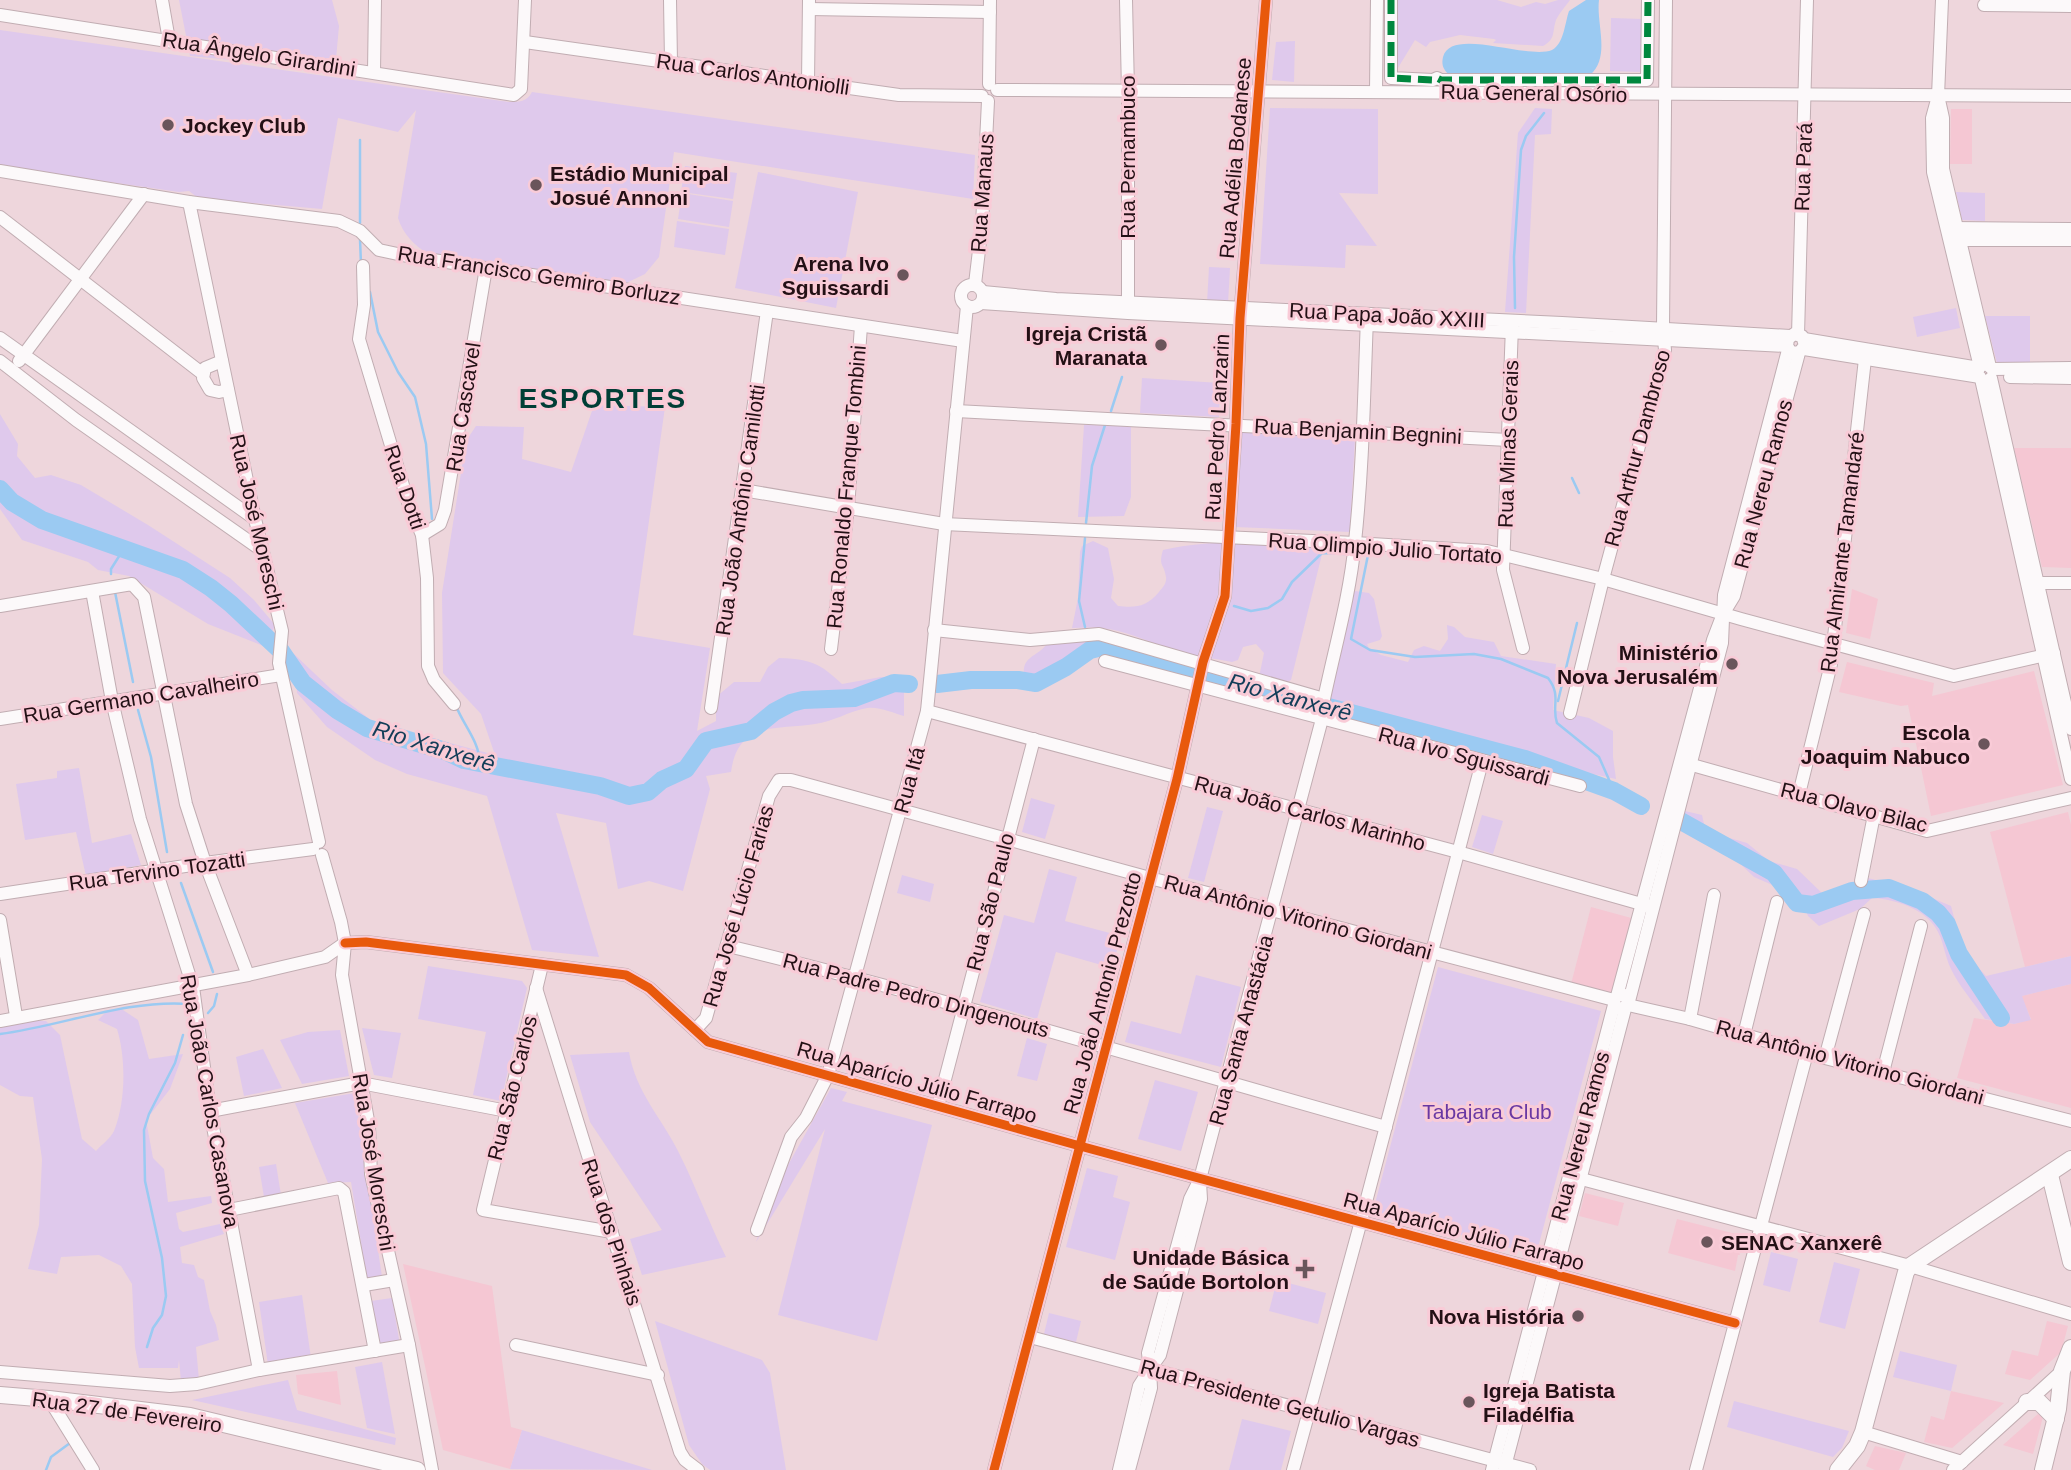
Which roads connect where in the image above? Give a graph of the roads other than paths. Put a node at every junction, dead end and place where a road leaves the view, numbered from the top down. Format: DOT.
graph roads {
  1 [pos="162,0"];
  2 [pos="374,0"];
  3 [pos="525,0"];
  4 [pos="670,0"];
  5 [pos="1126,0"];
  6 [pos="1266,0"];
  7 [pos="1377,0"];
  8 [pos="1391,0"];
  9 [pos="1648,0"];
  10 [pos="1666,0"];
  11 [pos="1807,0"];
  12 [pos="1942,0"];
  13 [pos="809,5"];
  14 [pos="1984,5"];
  15 [pos="990,6"];
  16 [pos="2071,6"];
  17 [pos="0,15"];
  18 [pos="169,40"];
  19 [pos="525,42"];
  20 [pos="671,62"];
  21 [pos="374,72"];
  22 [pos="807,82"];
  23 [pos="993,87"];
  24 [pos="1128,91"];
  25 [pos="1258,91"];
  26 [pos="1377,91"];
  27 [pos="1666,94"];
  28 [pos="1806,95"];
  29 [pos="1938,96"];
  30 [pos="2071,96"];
  31 [pos="985,98"];
  32 [pos="0,171"];
  33 [pos="144,194"];
  34 [pos="189,202"];
  35 [pos="0,216"];
  36 [pos="2071,229"];
  37 [pos="1953,234"];
  38 [pos="2071,240"];
  39 [pos="363,267"];
  40 [pos="486,268"];
  41 [pos="81,279"];
  42 [pos="979,293"];
  43 [pos="967,306"];
  44 [pos="1128,308"];
  45 [pos="767,311"];
  46 [pos="1240,313"];
  47 [pos="1367,320"];
  48 [pos="861,326"];
  49 [pos="1512,326"];
  50 [pos="1664,334"];
  51 [pos="0,338"];
  52 [pos="963,341"];
  53 [pos="1796,344"];
  54 [pos="1865,354"];
  55 [pos="23,356"];
  56 [pos="0,361"];
  57 [pos="222,361"];
  58 [pos="2071,368"];
  59 [pos="12,370"];
  60 [pos="1986,373"];
  61 [pos="2052,373"];
  62 [pos="203,374"];
  63 [pos="2071,378"];
  64 [pos="228,390"];
  65 [pos="956,411"];
  66 [pos="1236,424"];
  67 [pos="1364,431"];
  68 [pos="1508,440"];
  69 [pos="743,490"];
  70 [pos="848,508"];
  71 [pos="255,519"];
  72 [pos="944,524"];
  73 [pos="422,535"];
  74 [pos="1230,537"];
  75 [pos="1355,543"];
  76 [pos="262,551"];
  77 [pos="1503,555"];
  78 [pos="1603,579"];
  79 [pos="2032,583"];
  80 [pos="2071,583"];
  81 [pos="92,591"];
  82 [pos="0,606"];
  83 [pos="1723,614"];
  84 [pos="934,630"];
  85 [pos="1833,642"];
  86 [pos="1523,648"];
  87 [pos="831,649"];
  88 [pos="2048,654"];
  89 [pos="1105,662"];
  90 [pos="281,675"];
  91 [pos="1200,675"];
  92 [pos="163,693"];
  93 [pos="113,701"];
  94 [pos="454,704"];
  95 [pos="711,709"];
  96 [pos="928,711"];
  97 [pos="1570,713"];
  98 [pos="0,719"];
  99 [pos="1322,719"];
  100 [pos="2066,723"];
  101 [pos="1034,738"];
  102 [pos="1482,762"];
  103 [pos="1685,763"];
  104 [pos="1177,779"];
  105 [pos="2071,779"];
  106 [pos="779,780"];
  107 [pos="1580,786"];
  108 [pos="1799,794"];
  109 [pos="2071,799"];
  110 [pos="1298,810"];
  111 [pos="902,811"];
  112 [pos="1874,815"];
  113 [pos="1006,838"];
  114 [pos="318,849"];
  115 [pos="1458,852"];
  116 [pos="205,863"];
  117 [pos="155,871"];
  118 [pos="1150,878"];
  119 [pos="1861,881"];
  120 [pos="0,894"];
  121 [pos="1714,895"];
  122 [pos="1777,902"];
  123 [pos="1647,906"];
  124 [pos="1273,911"];
  125 [pos="1864,914"];
  126 [pos="0,920"];
  127 [pos="1921,926"];
  128 [pos="345,943"];
  129 [pos="728,946"];
  130 [pos="1432,952"];
  131 [pos="542,965"];
  132 [pos="248,975"];
  133 [pos="854,976"];
  134 [pos="193,987"];
  135 [pos="536,988"];
  136 [pos="1621,1002"];
  137 [pos="963,1008"];
  138 [pos="16,1016"];
  139 [pos="1690,1019"];
  140 [pos="0,1021"];
  141 [pos="695,1030"];
  142 [pos="1744,1035"];
  143 [pos="1106,1046"];
  144 [pos="1807,1053"];
  145 [pos="1825,1058"];
  146 [pos="1883,1072"];
  147 [pos="828,1075"];
  148 [pos="361,1083"];
  149 [pos="1226,1083"];
  150 [pos="938,1106"];
  151 [pos="210,1111"];
  152 [pos="507,1111"];
  153 [pos="2071,1121"];
  154 [pos="1386,1128"];
  155 [pos="1080,1146"];
  156 [pos="2071,1159"];
  157 [pos="2050,1175"];
  158 [pos="1575,1178"];
  159 [pos="1200,1179"];
  160 [pos="229,1210"];
  161 [pos="1361,1221"];
  162 [pos="1761,1228"];
  163 [pos="757,1230"];
  164 [pos="612,1232"];
  165 [pos="2071,1262"];
  166 [pos="1910,1266"];
  167 [pos="1549,1272"];
  168 [pos="394,1280"];
  169 [pos="364,1285"];
  170 [pos="2071,1314"];
  171 [pos="1735,1323"];
  172 [pos="1030,1337"];
  173 [pos="409,1345"];
  174 [pos="516,1345"];
  175 [pos="2071,1348"];
  176 [pos="375,1351"];
  177 [pos="1150,1369"];
  178 [pos="259,1370"];
  179 [pos="2068,1370"];
  180 [pos="0,1372"];
  181 [pos="658,1375"];
  182 [pos="0,1395"];
  183 [pos="20,1397"];
  184 [pos="49,1399"];
  185 [pos="0,1402"];
  186 [pos="2027,1402"];
  187 [pos="1308,1411"];
  188 [pos="2057,1414"];
  189 [pos="1863,1432"];
  190 [pos="1128,1452"];
  191 [pos="1499,1466"];
  192 [pos="1958,1466"];
  193 [pos="93,1470"];
  194 [pos="417,1470"];
  195 [pos="432,1470"];
  196 [pos="698,1470"];
  197 [pos="994,1470"];
  198 [pos="1119,1470"];
  199 [pos="1129,1470"];
  200 [pos="1293,1470"];
  201 [pos="1530,1470"];
  202 [pos="1696,1470"];
  203 [pos="1838,1470"];
  204 [pos="2043,1470"];
  1 -- 18 [label="street"];
  2 -- 21 [label="street"];
  3 -- 19 [label="street"];
  4 -- 20 [label="street"];
  5 -- 24 [label="street, Rua Pernambuco"];
  6 -- 25 [label="street, Rua Adélia Bodanese"];
  7 -- 26 [label="street"];
  8 -- 9 [label="street"];
  10 -- 27 [label="street, Rua Arthur Dambroso"];
  11 -- 28 [label="street, Rua Pará"];
  12 -- 29 [label="street"];
  13 -- 15 [label="street"];
  13 -- 22 [label="street"];
  14 -- 16 [label="street"];
  15 -- 23 [label="street"];
  17 -- 18 [label="street, Rua Ângelo Girardini"];
  18 -- 21 [label="street, Rua Ângelo Girardini"];
  19 -- 20 [label="street, Rua Carlos Antoniolli"];
  19 -- 21 [label="street, Rua Ângelo Girardini"];
  20 -- 22 [label="street, Rua Carlos Antoniolli"];
  22 -- 31 [label="street, Rua Carlos Antoniolli"];
  23 -- 24 [label="street, Rua General Osório"];
  23 -- 31 [label="street"];
  24 -- 25 [label="street, Rua General Osório"];
  24 -- 44 [label="street, Rua Pernambuco"];
  25 -- 26 [label="street, Rua General Osório"];
  25 -- 46 [label="street, Rua Adélia Bodanese"];
  26 -- 27 [label="street, Rua General Osório"];
  27 -- 28 [label="street, Rua General Osório"];
  27 -- 50 [label="street, Rua Arthur Dambroso"];
  28 -- 29 [label="street, Rua General Osório"];
  28 -- 53 [label="street, Rua Pará"];
  29 -- 30 [label="street, Rua General Osório"];
  29 -- 37 [label="street"];
  31 -- 42 [label="street, Rua Manaus"];
  32 -- 33 [label="street, Rua Francisco Gemiro Borluzz"];
  33 -- 34 [label="street, Rua Francisco Gemiro Borluzz"];
  33 -- 41 [label="street"];
  34 -- 40 [label="street, Rua Francisco Gemiro Borluzz"];
  34 -- 57 [label="street, Rua José Moreschi"];
  35 -- 41 [label="street"];
  36 -- 37 [label="street"];
  37 -- 38 [label="street"];
  37 -- 60 [label="street"];
  39 -- 73 [label="street, Rua Dotti"];
  40 -- 45 [label="street, Rua Francisco Gemiro Borluzz"];
  40 -- 73 [label="street, Rua Cascavel"];
  41 -- 55 [label="street"];
  41 -- 62 [label="street"];
  42 -- 43 [label="street, Rua Papa João XXIII"];
  42 -- 43 [label="street, Rua Manaus"];
  42 -- 44 [label="street, Rua Papa João XXIII"];
  43 -- 52 [label="street, Rua Itá"];
  44 -- 46 [label="street, Rua Papa João XXIII"];
  45 -- 48 [label="street, Rua Francisco Gemiro Borluzz"];
  45 -- 69 [label="street, Rua João Antônio Camilotti"];
  46 -- 47 [label="street, Rua Papa João XXIII"];
  46 -- 66 [label="street, Rua Pedro Lanzarin"];
  47 -- 49 [label="street, Rua Papa João XXIII"];
  47 -- 67 [label="street"];
  48 -- 52 [label="street, Rua Francisco Gemiro Borluzz"];
  48 -- 70 [label="street, Rua Ronaldo Franque Tombini"];
  49 -- 50 [label="street, Rua Papa João XXIII"];
  49 -- 68 [label="street, Rua Minas Gerais"];
  50 -- 53 [label="street, Rua Papa João XXIII"];
  50 -- 78 [label="street, Rua Arthur Dambroso"];
  51 -- 55 [label="street"];
  52 -- 65 [label="street, Rua Itá"];
  53 -- 54 [label="street, Rua Papa João XXIII"];
  53 -- 83 [label="street, Rua Nereu Ramos"];
  54 -- 60 [label="street, Rua Papa João XXIII"];
  54 -- 85 [label="street, Rua Almirante Tamandaré"];
  55 -- 59 [label="street"];
  55 -- 71 [label="street"];
  56 -- 59 [label="street"];
  57 -- 62 [label="street"];
  57 -- 64 [label="street, Rua José Moreschi"];
  58 -- 61 [label="street, Rua Papa João XXIII"];
  59 -- 76 [label="street"];
  60 -- 61 [label="street, Rua Papa João XXIII"];
  60 -- 79 [label="street"];
  61 -- 63 [label="street, Rua Papa João XXIII"];
  62 -- 64 [label="street"];
  64 -- 71 [label="street, Rua José Moreschi"];
  65 -- 66 [label="street, Rua Benjamin Begnini"];
  65 -- 72 [label="street, Rua Itá"];
  66 -- 67 [label="street, Rua Benjamin Begnini"];
  66 -- 74 [label="street, Rua Pedro Lanzarin"];
  67 -- 68 [label="street, Rua Benjamin Begnini"];
  67 -- 75 [label="street"];
  68 -- 77 [label="street, Rua Minas Gerais"];
  69 -- 70 [label="street, Rua Olimpio Julio Tortato"];
  69 -- 95 [label="street, Rua João Antônio Camilotti"];
  70 -- 72 [label="street, Rua Olimpio Julio Tortato"];
  70 -- 87 [label="street, Rua Ronaldo Franque Tombini"];
  71 -- 76 [label="street, Rua José Moreschi"];
  72 -- 74 [label="street, Rua Olimpio Julio Tortato"];
  72 -- 84 [label="street, Rua Itá"];
  73 -- 94 [label="street, Rua Dotti"];
  74 -- 75 [label="street, Rua Olimpio Julio Tortato"];
  74 -- 91 [label="street, Rua Pedro Lanzarin"];
  75 -- 77 [label="street, Rua Olimpio Julio Tortato"];
  75 -- 91 [label="street, Rua Ivo Sguissardi"];
  76 -- 90 [label="street, Rua José Moreschi"];
  77 -- 78 [label="street, Rua Olimpio Julio Tortato"];
  77 -- 86 [label="street, Rua Minas Gerais"];
  78 -- 83 [label="street, Rua Olimpio Julio Tortato"];
  78 -- 97 [label="street, Rua Arthur Dambroso"];
  79 -- 80 [label="street"];
  79 -- 88 [label="street"];
  81 -- 82 [label="street"];
  81 -- 92 [label="street"];
  81 -- 93 [label="street, Rua João Carlos Casanova"];
  83 -- 85 [label="street, Rua Olimpio Julio Tortato"];
  83 -- 103 [label="street, Rua Nereu Ramos"];
  84 -- 91 [label="street, Rua Ivo Sguissardi"];
  84 -- 96 [label="street, Rua Itá"];
  85 -- 88 [label="street, Rua Olimpio Julio Tortato"];
  85 -- 108 [label="street, Rua Almirante Tamandaré"];
  88 -- 100 [label="street"];
  89 -- 91 [label="street, Rua Ivo Sguissardi"];
  90 -- 92 [label="street, Rua Germano Cavalheiro"];
  90 -- 114 [label="street, Rua José Moreschi"];
  91 -- 99 [label="street, Rua Ivo Sguissardi"];
  91 -- 104 [label="street, Rua João Antonio Prezotto"];
  92 -- 93 [label="street, Rua Germano Cavalheiro"];
  92 -- 116 [label="street"];
  93 -- 98 [label="street, Rua Germano Cavalheiro"];
  93 -- 117 [label="street, Rua João Carlos Casanova"];
  96 -- 101 [label="street, Rua João Carlos Marinho"];
  96 -- 111 [label="street, Rua Itá"];
  99 -- 102 [label="street, Rua Ivo Sguissardi"];
  99 -- 110 [label="street, Rua Santa Anastácia"];
  100 -- 105 [label="street"];
  101 -- 104 [label="street, Rua João Carlos Marinho"];
  101 -- 113 [label="street, Rua São Paulo"];
  102 -- 107 [label="street, Rua Ivo Sguissardi"];
  102 -- 115 [label="street"];
  103 -- 108 [label="street, Rua Olavo Bilac"];
  103 -- 123 [label="street, Rua Nereu Ramos"];
  104 -- 110 [label="street, Rua João Carlos Marinho"];
  104 -- 118 [label="street, Rua João Antonio Prezotto"];
  106 -- 111 [label="street, Rua Antônio Vitorino Giordani"];
  106 -- 129 [label="street, Rua José Lúcio Farias"];
  108 -- 112 [label="street, Rua Olavo Bilac"];
  109 -- 112 [label="street, Rua Olavo Bilac"];
  110 -- 115 [label="street, Rua João Carlos Marinho"];
  110 -- 124 [label="street, Rua Santa Anastácia"];
  111 -- 113 [label="street, Rua Antônio Vitorino Giordani"];
  111 -- 133 [label="street, Rua Itá"];
  112 -- 119 [label="street"];
  113 -- 118 [label="street, Rua Antônio Vitorino Giordani"];
  113 -- 137 [label="street, Rua São Paulo"];
  114 -- 116 [label="street, Rua Tervino Tozatti"];
  114 -- 128 [label="street, Rua José Moreschi"];
  115 -- 123 [label="street, Rua João Carlos Marinho"];
  115 -- 130 [label="street"];
  116 -- 117 [label="street, Rua Tervino Tozatti"];
  116 -- 132 [label="street"];
  117 -- 120 [label="street, Rua Tervino Tozatti"];
  117 -- 134 [label="street, Rua João Carlos Casanova"];
  118 -- 124 [label="street, Rua Antônio Vitorino Giordani"];
  118 -- 143 [label="street, Rua João Antonio Prezotto"];
  121 -- 139 [label="street"];
  122 -- 142 [label="street"];
  123 -- 136 [label="street, Rua Nereu Ramos"];
  124 -- 130 [label="street, Rua Antônio Vitorino Giordani"];
  124 -- 149 [label="street, Rua Santa Anastácia"];
  125 -- 145 [label="street"];
  126 -- 138 [label="street"];
  127 -- 146 [label="street"];
  128 -- 131 [label="street, Rua Aparício Júlio Farrapo"];
  128 -- 132 [label="street"];
  128 -- 148 [label="street, Rua José Moreschi"];
  129 -- 133 [label="street, Rua Padre Pedro Dingenouts"];
  129 -- 141 [label="street, Rua José Lúcio Farias"];
  130 -- 136 [label="street, Rua Antônio Vitorino Giordani"];
  130 -- 154 [label="street"];
  131 -- 135 [label="street, Rua São Carlos"];
  131 -- 141 [label="street, Rua Aparício Júlio Farrapo"];
  132 -- 134 [label="street"];
  133 -- 137 [label="street, Rua Padre Pedro Dingenouts"];
  133 -- 147 [label="street, Rua Itá"];
  134 -- 138 [label="street"];
  134 -- 151 [label="street, Rua João Carlos Casanova"];
  135 -- 152 [label="street, Rua São Carlos"];
  135 -- 164 [label="street, Rua dos Pinhais"];
  136 -- 139 [label="street, Rua Antônio Vitorino Giordani"];
  136 -- 158 [label="street, Rua Nereu Ramos"];
  137 -- 143 [label="street, Rua Padre Pedro Dingenouts"];
  137 -- 150 [label="street, Rua São Paulo"];
  138 -- 140 [label="street"];
  139 -- 142 [label="street, Rua Antônio Vitorino Giordani"];
  141 -- 147 [label="street, Rua Aparício Júlio Farrapo"];
  142 -- 144 [label="street, Rua Antônio Vitorino Giordani"];
  143 -- 149 [label="street, Rua Padre Pedro Dingenouts"];
  143 -- 155 [label="street, Rua João Antonio Prezotto"];
  144 -- 145 [label="street, Rua Antônio Vitorino Giordani"];
  144 -- 162 [label="street"];
  145 -- 146 [label="street, Rua Antônio Vitorino Giordani"];
  146 -- 153 [label="street, Rua Antônio Vitorino Giordani"];
  147 -- 150 [label="street, Rua Aparício Júlio Farrapo"];
  147 -- 163 [label="street, Rua Itá"];
  148 -- 151 [label="street"];
  148 -- 152 [label="street"];
  148 -- 168 [label="street, Rua José Moreschi"];
  149 -- 154 [label="street, Rua Padre Pedro Dingenouts"];
  149 -- 159 [label="street, Rua Santa Anastácia"];
  150 -- 155 [label="street, Rua Aparício Júlio Farrapo"];
  151 -- 160 [label="street, Rua João Carlos Casanova"];
  152 -- 164 [label="street, Rua São Carlos"];
  154 -- 161 [label="street"];
  155 -- 159 [label="street, Rua Aparício Júlio Farrapo"];
  155 -- 172 [label="street, Rua João Antonio Prezotto"];
  156 -- 157 [label="main road"];
  157 -- 165 [label="main road"];
  157 -- 166 [label="main road"];
  158 -- 162 [label="street"];
  158 -- 167 [label="street, Rua Nereu Ramos"];
  159 -- 161 [label="street, Rua Aparício Júlio Farrapo"];
  159 -- 177 [label="street, Rua Santa Anastácia"];
  160 -- 169 [label="street"];
  160 -- 178 [label="street, Rua João Carlos Casanova"];
  161 -- 167 [label="street, Rua Aparício Júlio Farrapo"];
  161 -- 187 [label="street"];
  162 -- 166 [label="street"];
  162 -- 171 [label="street"];
  164 -- 181 [label="street, Rua dos Pinhais"];
  166 -- 170 [label="street"];
  166 -- 189 [label="main road"];
  167 -- 171 [label="street, Rua Aparício Júlio Farrapo"];
  167 -- 191 [label="street, Rua Nereu Ramos"];
  168 -- 169 [label="street"];
  168 -- 173 [label="street, Rua José Moreschi"];
  169 -- 176 [label="street"];
  171 -- 202 [label="street"];
  172 -- 177 [label="street, Rua Presidente Getulio Vargas"];
  172 -- 197 [label="street, Rua João Antonio Prezotto"];
  173 -- 176 [label="street"];
  173 -- 195 [label="street, Rua José Moreschi"];
  174 -- 181 [label="street"];
  175 -- 179 [label="main road"];
  176 -- 178 [label="street"];
  177 -- 187 [label="street, Rua Presidente Getulio Vargas"];
  177 -- 190 [label="street, Rua Santa Anastácia"];
  178 -- 180 [label="street"];
  179 -- 186 [label="street"];
  179 -- 188 [label="main road"];
  181 -- 196 [label="street, Rua dos Pinhais"];
  182 -- 183 [label="main road, Rua 27 de Fevereiro"];
  183 -- 184 [label="main road, Rua 27 de Fevereiro"];
  183 -- 185 [label="street"];
  184 -- 193 [label="street"];
  184 -- 194 [label="main road, Rua 27 de Fevereiro"];
  186 -- 188 [label="main road"];
  186 -- 192 [label="street"];
  187 -- 191 [label="street, Rua Presidente Getulio Vargas"];
  187 -- 200 [label="street"];
  188 -- 204 [label="main road"];
  189 -- 192 [label="street"];
  189 -- 203 [label="main road"];
  190 -- 198 [label="street, Rua Santa Anastácia"];
  190 -- 199 [label="street, Rua Santa Anastácia"];
  191 -- 201 [label="street, Rua Presidente Getulio Vargas"];
}
